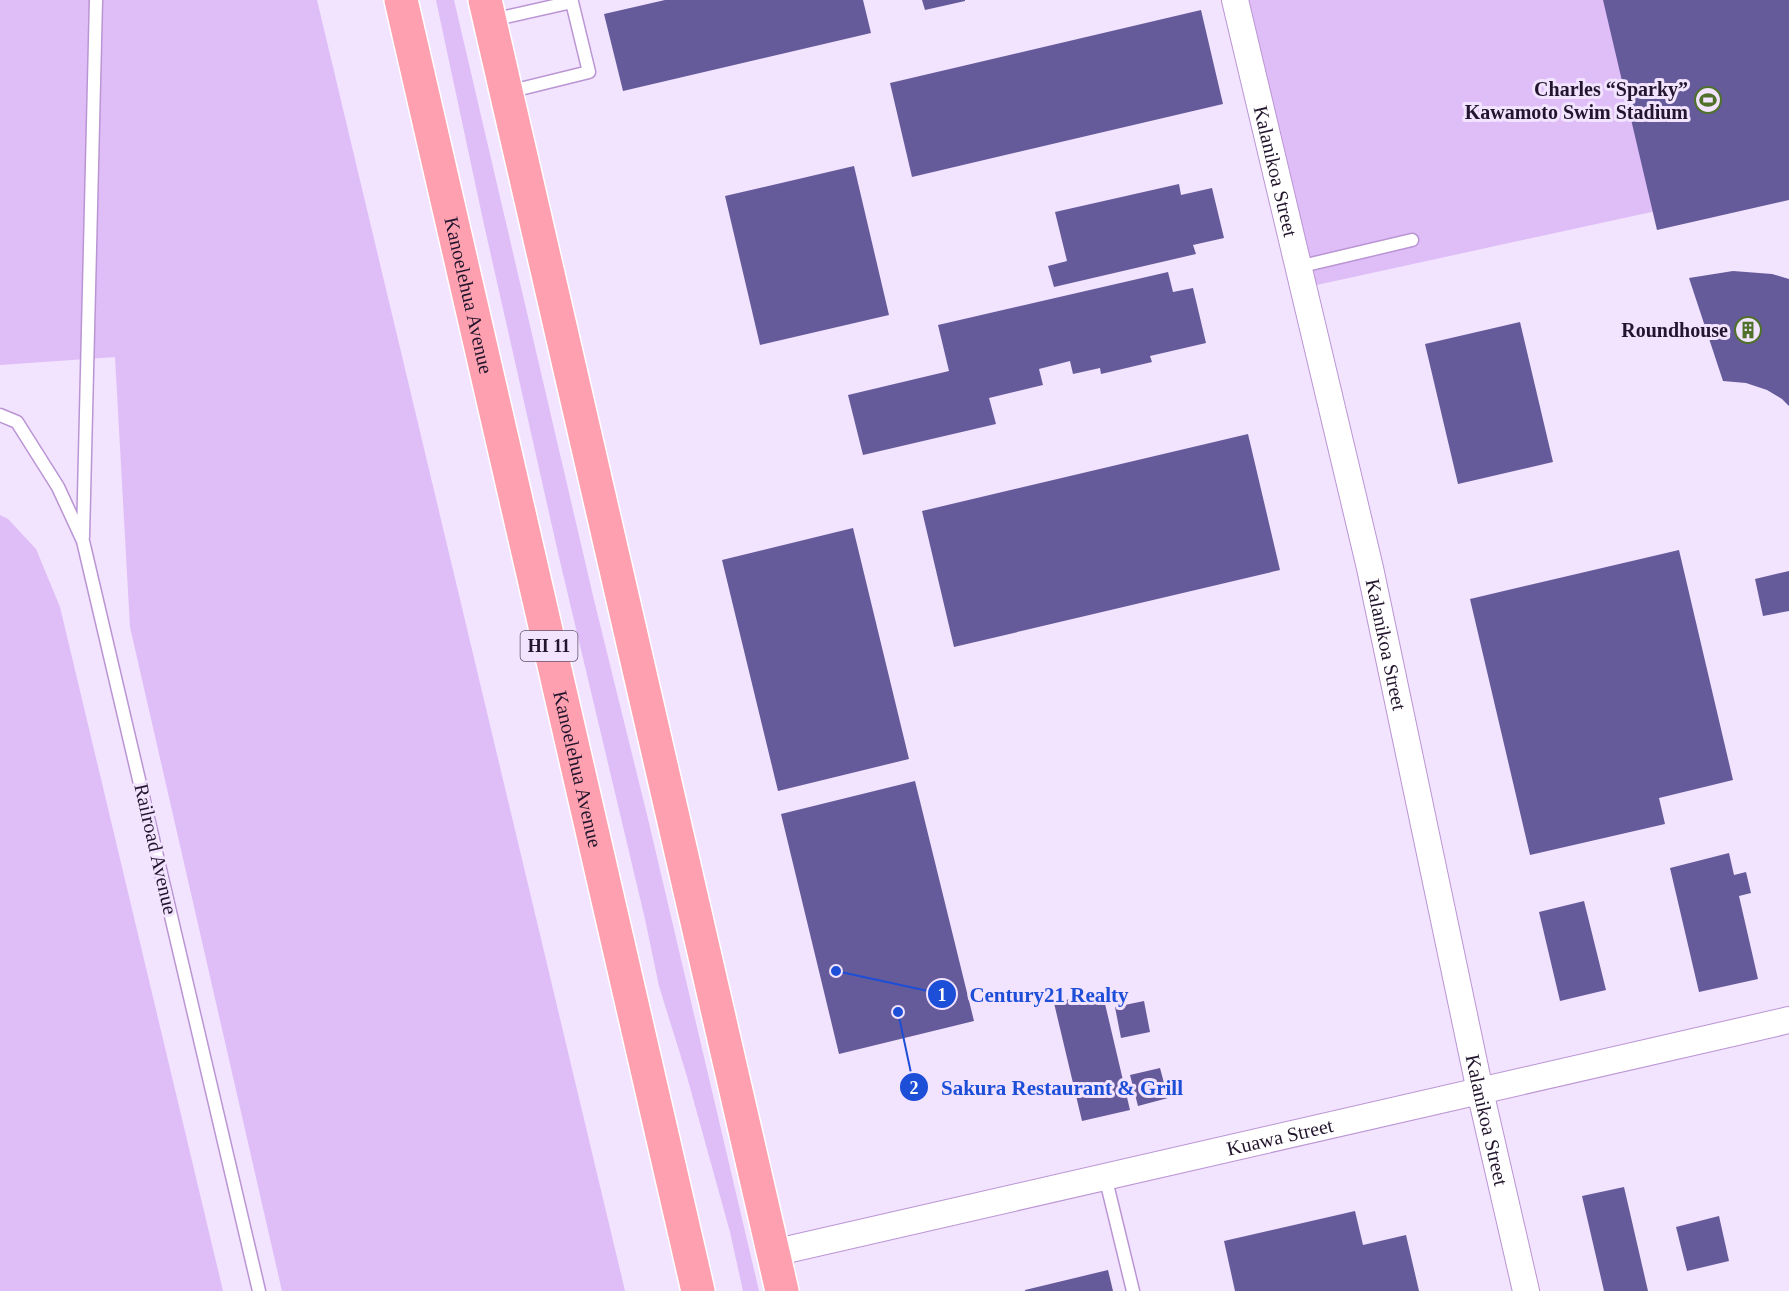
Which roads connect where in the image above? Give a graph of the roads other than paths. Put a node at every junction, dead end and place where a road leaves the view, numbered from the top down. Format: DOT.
graph roads {
  1 [pos="96,0"];
  2 [pos="401,0"];
  3 [pos="1235,0"];
  4 [pos="488,10"];
  5 [pos="506,92"];
  6 [pos="1413,240"];
  7 [pos="1298,267"];
  8 [pos="0,415"];
  9 [pos="83,541"];
  10 [pos="1789,1020"];
  11 [pos="1480,1091"];
  12 [pos="1105,1176"];
  13 [pos="773,1253"];
  14 [pos="259,1291"];
  15 [pos="699,1291"];
  16 [pos="782,1291"];
  17 [pos="1133,1291"];
  18 [pos="1526,1291"];
  1 -- 9 [label="lane"];
  2 -- 15 [label="highway, Kanoelehua Avenue / HI 11"];
  3 -- 7 [label="street, Kalanikoa Street"];
  4 -- 5 [label="highway"];
  4 -- 5 [label="lane"];
  5 -- 13 [label="highway"];
  6 -- 7 [label="lane"];
  7 -- 11 [label="street, Kalanikoa Street"];
  8 -- 9 [label="lane, Railroad Avenue"];
  9 -- 14 [label="lane, Railroad Avenue"];
  10 -- 11 [label="street, Kuawa Street"];
  11 -- 12 [label="street, Kuawa Street"];
  11 -- 18 [label="street, Kalanikoa Street"];
  12 -- 13 [label="street, Kuawa Street"];
  12 -- 17 [label="lane"];
  13 -- 16 [label="highway"];
}
